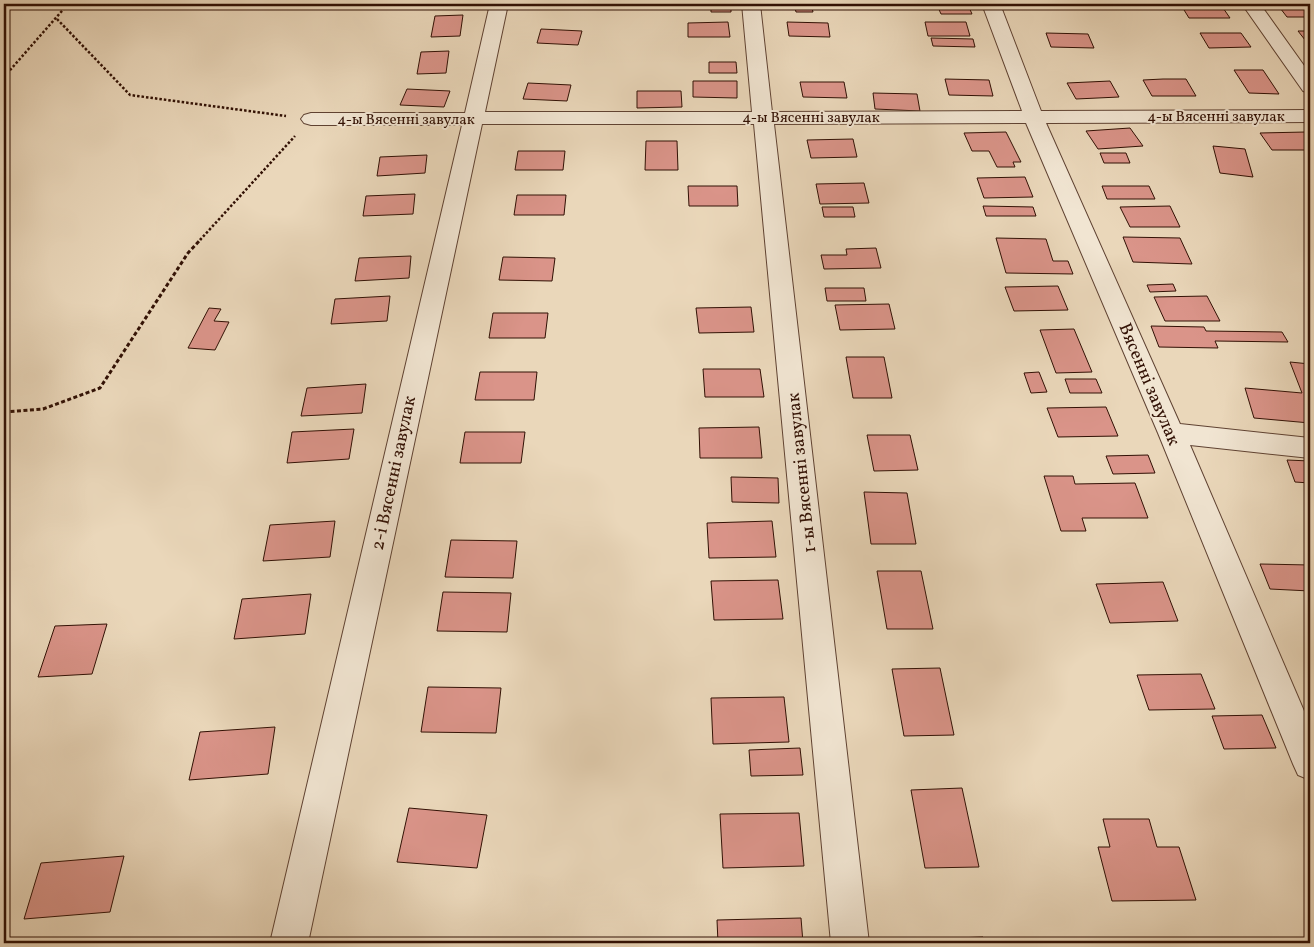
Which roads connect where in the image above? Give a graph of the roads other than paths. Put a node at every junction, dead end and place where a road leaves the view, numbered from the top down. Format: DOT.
graph roads {
  1 [pos="499,4"];
  2 [pos="751,4"];
  3 [pos="991,4"];
  4 [pos="1251,4"];
  5 [pos="1310,87"];
  6 [pos="1033,115"];
  7 [pos="1310,116"];
  8 [pos="764,117"];
  9 [pos="311,119"];
  10 [pos="471,119"];
  11 [pos="1172,433"];
  12 [pos="1310,448"];
  13 [pos="1310,764"];
  14 [pos="289,943"];
  15 [pos="850,943"];
  1 -- 10 [label="street, 2-і Вясенні завулак"];
  2 -- 8 [label="street, 1-ы Вясенні завулак"];
  3 -- 6 [label="street, Вясенні завулак"];
  4 -- 5 [label="street"];
  6 -- 7 [label="street, 4-ы Вясенні завулак"];
  6 -- 8 [label="street, 4-ы Вясенні завулак"];
  6 -- 11 [label="street, Вясенні завулак"];
  8 -- 10 [label="street, 4-ы Вясенні завулак"];
  8 -- 15 [label="street, 1-ы Вясенні завулак"];
  9 -- 10 [label="street, 4-ы Вясенні завулак"];
  10 -- 14 [label="street, 2-і Вясенні завулак"];
  11 -- 12 [label="street"];
  11 -- 13 [label="street, Вясенні завулак"];
}
